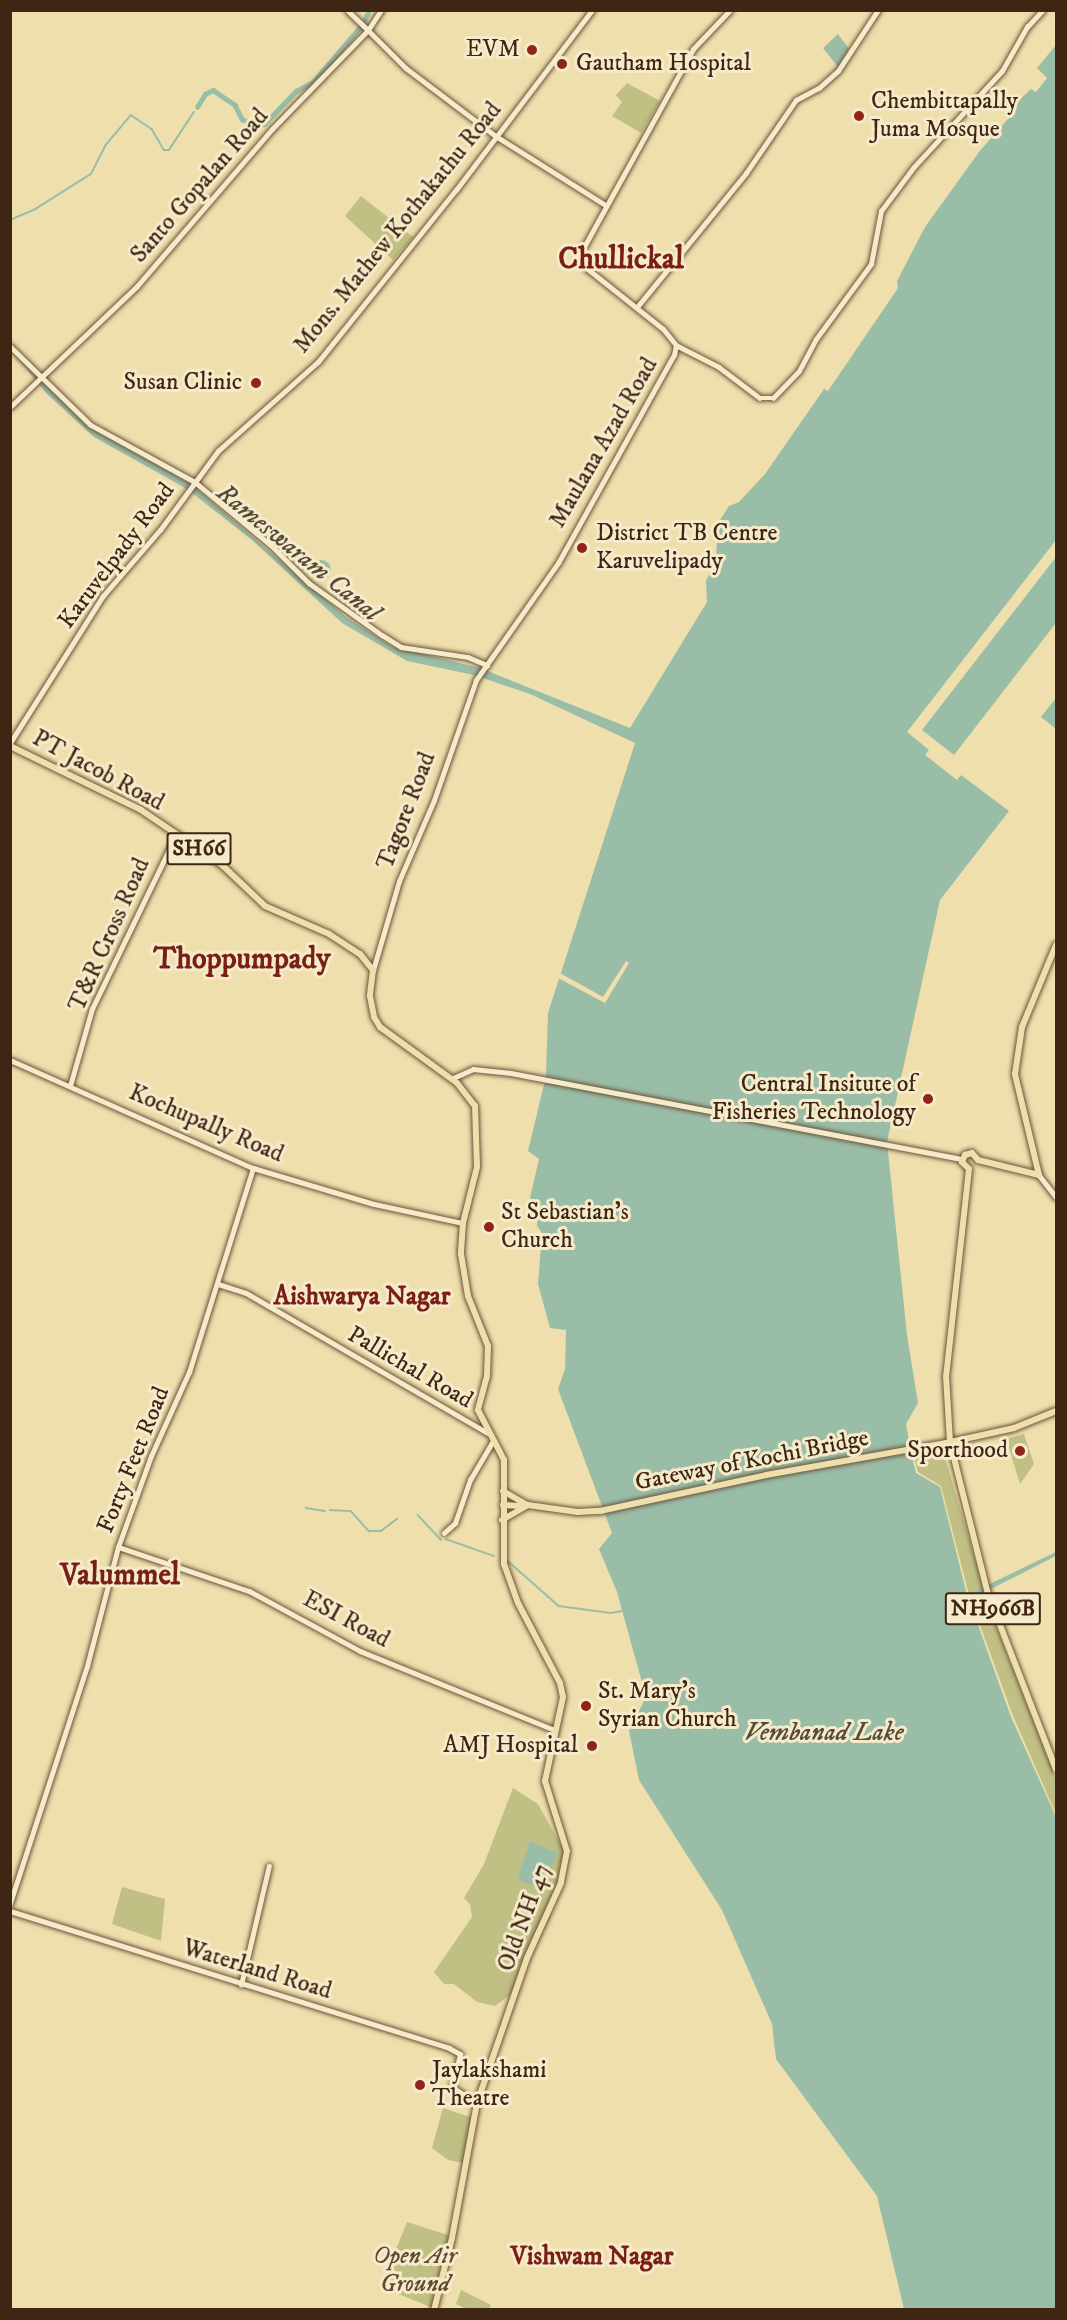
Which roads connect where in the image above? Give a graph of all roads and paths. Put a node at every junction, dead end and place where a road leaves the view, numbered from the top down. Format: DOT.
graph roads {
  1 [pos="347,10"];
  2 [pos="381,10"];
  3 [pos="592,10"];
  4 [pos="730,10"];
  5 [pos="879,10"];
  6 [pos="1042,10"];
  7 [pos="368,30"];
  8 [pos="496,136"];
  9 [pos="604,204"];
  10 [pos="638,306"];
  11 [pos="676,345"];
  12 [pos="10,346"];
  13 [pos="39,380"];
  14 [pos="10,407"];
  15 [pos="195,483"];
  16 [pos="485,667"];
  17 [pos="10,744"];
  18 [pos="176,835"];
  19 [pos="1056,945"];
  20 [pos="373,970"];
  21 [pos="10,1060"];
  22 [pos="451,1078"];
  23 [pos="70,1086"];
  24 [pos="962,1160"];
  25 [pos="978,1161"];
  26 [pos="253,1168"];
  27 [pos="969,1169"];
  28 [pos="1039,1175"];
  29 [pos="1056,1197"];
  30 [pos="463,1223"];
  31 [pos="218,1284"];
  32 [pos="1056,1411"];
  33 [pos="489,1434"];
  34 [pos="493,1441"];
  35 [pos="950,1442"];
  36 [pos="503,1491"];
  37 [pos="503,1505"];
  38 [pos="528,1505"];
  39 [pos="502,1520"];
  40 [pos="444,1533"];
  41 [pos="118,1546"];
  42 [pos="555,1730"];
  43 [pos="1056,1769"];
  44 [pos="268,1866"];
  45 [pos="10,1903"];
  46 [pos="10,1911"];
  47 [pos="241,1984"];
  48 [pos="477,2103"];
  49 [pos="434,2310"];
  1 -- 7 [label="main road"];
  2 -- 7 [label="main road, Santo Gopalan Road"];
  3 -- 8 [label="street, Mons. Mathew Kothakathu Road"];
  4 -- 9 [label="main road, Maulana Azad Road"];
  5 -- 10 [label="street"];
  6 -- 11 [label="street"];
  7 -- 8 [label="street"];
  7 -- 13 [label="main road, Santo Gopalan Road"];
  8 -- 9 [label="street"];
  8 -- 15 [label="street, Mons. Mathew Kothakathu Road"];
  9 -- 10 [label="main road, Maulana Azad Road"];
  10 -- 11 [label="main road, Maulana Azad Road"];
  11 -- 16 [label="main road, Maulana Azad Road"];
  12 -- 13 [label="street"];
  13 -- 14 [label="main road, Santo Gopalan Road"];
  13 -- 15 [label="street"];
  15 -- 16 [label="street"];
  15 -- 17 [label="street, Karuvelpady Road"];
  16 -- 20 [label="main road, Tagore Road"];
  17 -- 18 [label="main road, PT Jacob Road / SH66"];
  18 -- 20 [label="main road, PT Jacob Road / SH66"];
  18 -- 23 [label="street, T&R Cross Road"];
  19 -- 28 [label="main road"];
  20 -- 22 [label="main road, Old NH 47"];
  21 -- 23 [label="main road, Kochupally Road"];
  22 -- 24 [label="street"];
  22 -- 30 [label="main road, Old NH 47"];
  23 -- 26 [label="main road, Kochupally Road"];
  24 -- 25 [label="main road"];
  24 -- 27 [label="main road"];
  25 -- 27 [label="main road"];
  25 -- 28 [label="main road"];
  26 -- 30 [label="main road, Kochupally Road"];
  26 -- 31 [label="main road, Forty Feet Road"];
  27 -- 35 [label="main road, NH966B"];
  28 -- 29 [label="street"];
  30 -- 33 [label="main road, Old NH 47"];
  31 -- 33 [label="main road, Pallichal Road"];
  31 -- 41 [label="main road, Forty Feet Road"];
  32 -- 35 [label="main road"];
  33 -- 34 [label="main road, Old NH 47"];
  34 -- 36 [label="main road, Old NH 47"];
  34 -- 40 [label="street"];
  35 -- 38 [label="main road, Gateway of Kochi Bridge"];
  35 -- 43 [label="main road, NH966B"];
  36 -- 37 [label="main road, Old NH 47"];
  36 -- 38 [label="main road"];
  37 -- 38 [label="main road"];
  37 -- 39 [label="main road, Old NH 47"];
  38 -- 39 [label="main road"];
  39 -- 42 [label="main road, Old NH 47"];
  41 -- 42 [label="main road, ESI Road"];
  41 -- 45 [label="main road, Forty Feet Road"];
  42 -- 48 [label="main road, Old NH 47"];
  44 -- 47 [label="street"];
  46 -- 47 [label="main road, Waterland Road"];
  47 -- 48 [label="main road, Waterland Road"];
  48 -- 49 [label="main road, Old NH 47"];
}
